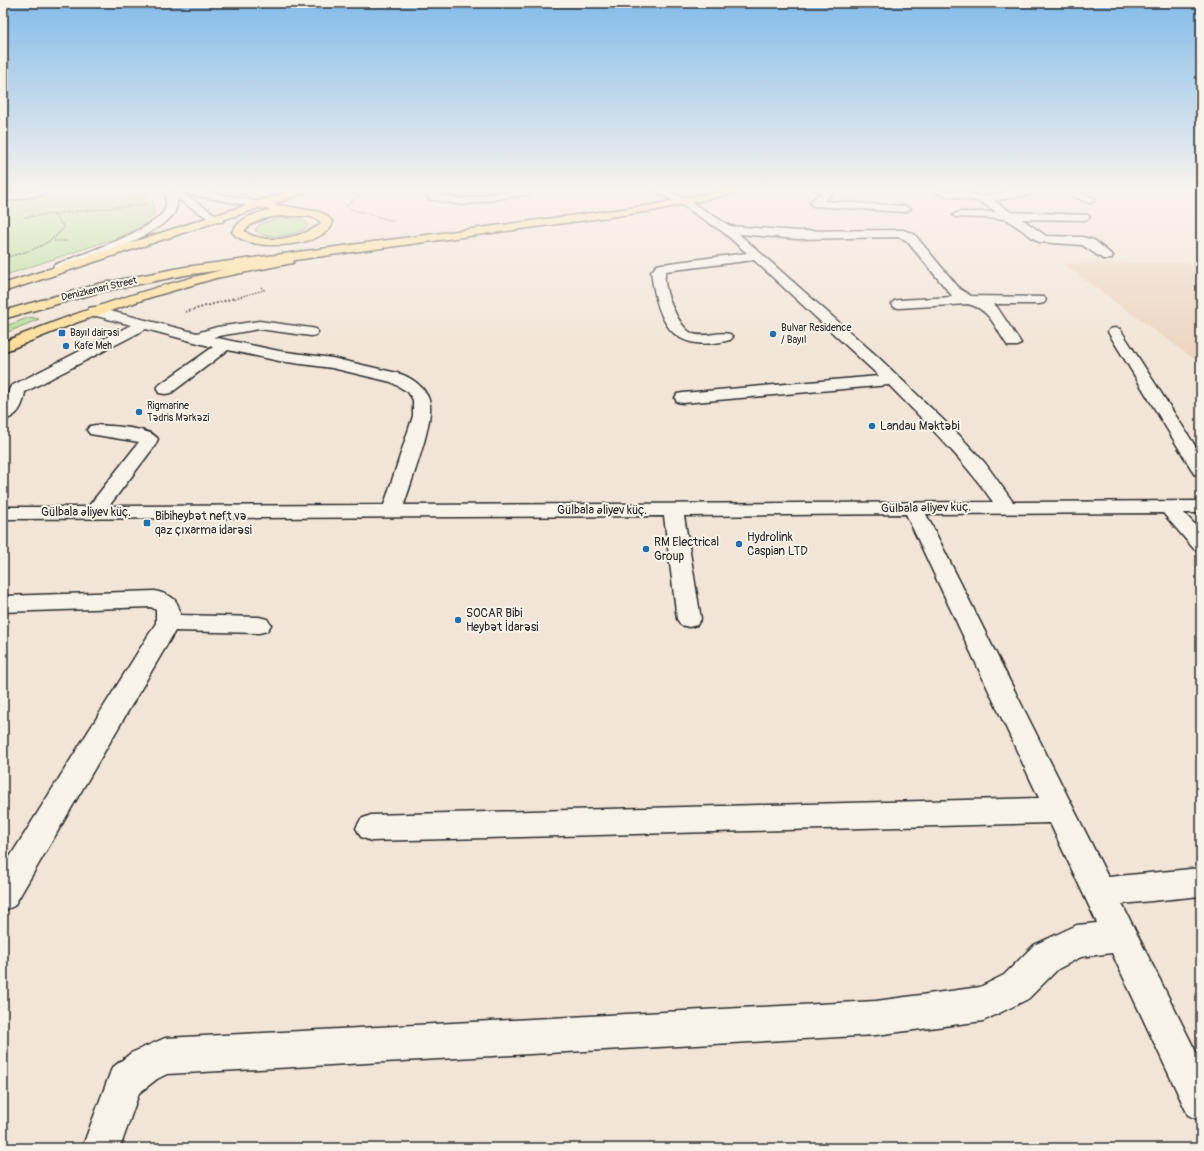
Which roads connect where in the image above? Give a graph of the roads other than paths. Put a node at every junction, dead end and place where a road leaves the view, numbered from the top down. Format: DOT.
graph roads {
  1 [pos="113,245"];
  2 [pos="140,245"];
  3 [pos="273,245"];
  4 [pos="286,245"];
  5 [pos="358,245"];
  6 [pos="374,245"];
  7 [pos="376,245"];
  8 [pos="744,245"];
  9 [pos="916,245"];
  10 [pos="1092,245"];
  11 [pos="756,256"];
  12 [pos="1107,256"];
  13 [pos="36,278"];
  14 [pos="138,280"];
  15 [pos="3,288"];
  16 [pos="968,300"];
  17 [pos="1039,300"];
  18 [pos="899,304"];
  19 [pos="94,310"];
  20 [pos="3,315"];
  21 [pos="144,324"];
  22 [pos="311,332"];
  23 [pos="1115,332"];
  24 [pos="725,337"];
  25 [pos="198,338"];
  26 [pos="1013,342"];
  27 [pos="225,345"];
  28 [pos="3,347"];
  29 [pos="892,380"];
  30 [pos="165,389"];
  31 [pos="683,398"];
  32 [pos="3,415"];
  33 [pos="96,430"];
  34 [pos="1201,470"];
  35 [pos="1006,506"];
  36 [pos="1167,506"];
  37 [pos="1201,507"];
  38 [pos="913,509"];
  39 [pos="674,510"];
  40 [pos="392,511"];
  41 [pos="94,512"];
  42 [pos="3,513"];
  43 [pos="1201,544"];
  44 [pos="6,607"];
  45 [pos="689,619"];
  46 [pos="168,623"];
  47 [pos="259,625"];
  48 [pos="1060,810"];
  49 [pos="371,828"];
  50 [pos="1201,882"];
  51 [pos="1099,892"];
  52 [pos="3,896"];
  53 [pos="1121,936"];
  54 [pos="1201,1102"];
  55 [pos="101,1148"];
  1 -- 13 [label="street"];
  2 -- 13 [label="main road"];
  3 -- 14 [label="main road"];
  4 -- 5 [label="main road"];
  6 -- 14 [label="main road, Denizkenari Street"];
  7 -- 19 [label="main road"];
  8 -- 11 [label="street"];
  9 -- 16 [label="street"];
  10 -- 12 [label="street"];
  11 -- 24 [label="street"];
  11 -- 29 [label="street"];
  13 -- 15 [label="main road"];
  14 -- 20 [label="main road, Denizkenari Street"];
  16 -- 17 [label="street"];
  16 -- 18 [label="street"];
  16 -- 26 [label="street"];
  19 -- 21 [label="street"];
  19 -- 28 [label="main road"];
  21 -- 25 [label="street"];
  21 -- 32 [label="street"];
  22 -- 25 [label="street"];
  23 -- 34 [label="street"];
  25 -- 27 [label="street"];
  27 -- 30 [label="street"];
  27 -- 40 [label="street"];
  29 -- 31 [label="street"];
  29 -- 35 [label="street"];
  33 -- 41 [label="street"];
  35 -- 36 [label="street, Gülbala Əliyev küç."];
  35 -- 38 [label="street, Gülbala Əliyev küç."];
  36 -- 37 [label="street, Gülbala Əliyev küç."];
  36 -- 43 [label="street"];
  38 -- 39 [label="street, Gülbala Əliyev küç."];
  38 -- 48 [label="street"];
  39 -- 40 [label="street, Gülbala Əliyev küç."];
  39 -- 45 [label="street"];
  40 -- 41 [label="street, Gülbala Əliyev küç."];
  41 -- 42 [label="street, Gülbala Əliyev küç."];
  44 -- 46 [label="street"];
  46 -- 47 [label="street"];
  46 -- 52 [label="street"];
  48 -- 49 [label="street"];
  48 -- 51 [label="street"];
  50 -- 51 [label="street"];
  51 -- 53 [label="street"];
  53 -- 54 [label="street"];
  53 -- 55 [label="street"];
}
